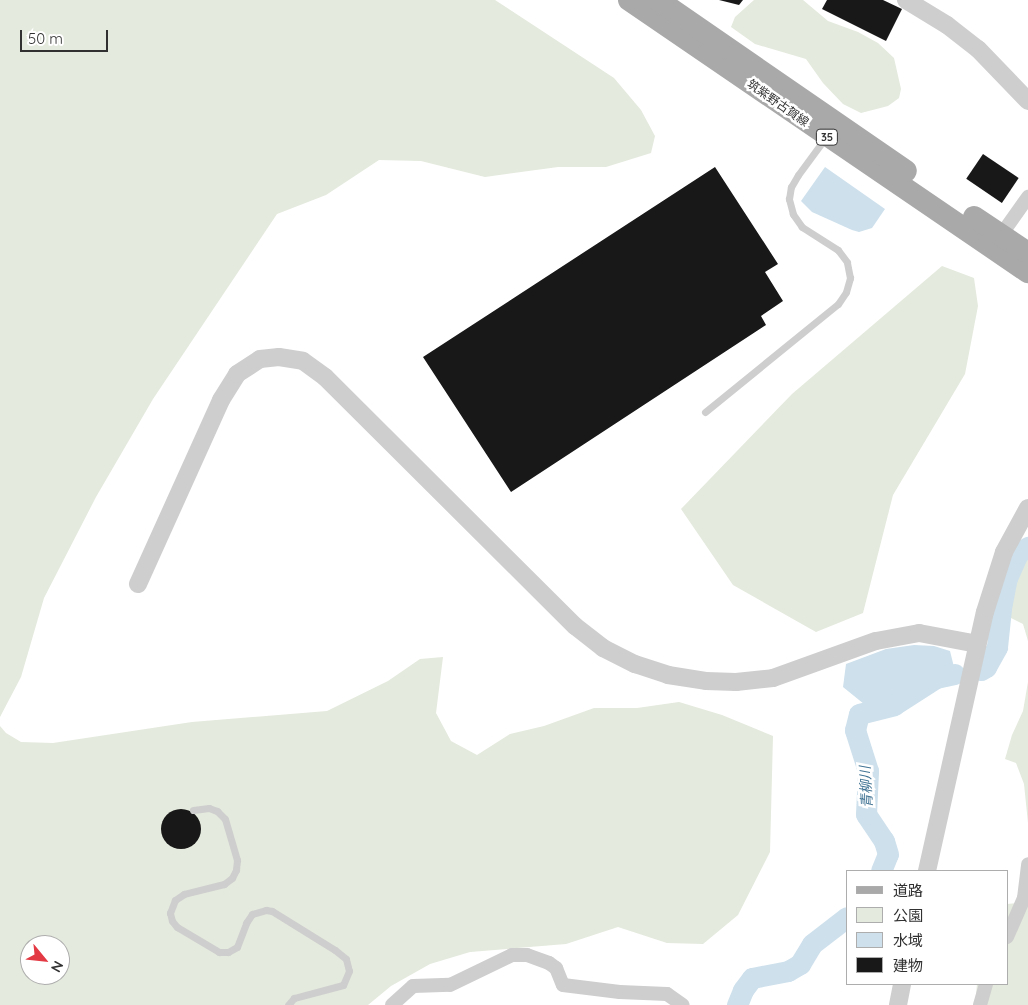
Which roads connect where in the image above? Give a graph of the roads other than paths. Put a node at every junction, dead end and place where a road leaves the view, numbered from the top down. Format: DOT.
graph roads {
  1 [pos="628,0"];
  2 [pos="658,0"];
  3 [pos="906,0"];
  4 [pos="1028,100"];
  5 [pos="827,137"];
  6 [pos="1028,197"];
  7 [pos="1001,235"];
  8 [pos="1028,253"];
  9 [pos="1028,272"];
  10 [pos="706,412"];
  11 [pos="1028,508"];
  12 [pos="138,584"];
  13 [pos="977,644"];
  14 [pos="193,810"];
  15 [pos="1028,864"];
  16 [pos="927,870"];
  17 [pos="1008,935"];
  18 [pos="902,985"];
  19 [pos="986,985"];
  20 [pos="288,1005"];
  21 [pos="392,1005"];
  22 [pos="683,1005"];
  23 [pos="898,1005"];
  24 [pos="980,1005"];
  1 -- 5 [label="main road, 筑紫野古賀線 / 35"];
  2 -- 7 [label="main road, 筑紫野古賀線 / 35"];
  3 -- 4 [label="street"];
  5 -- 9 [label="main road, 筑紫野古賀線 / 35"];
  5 -- 10 [label="lane"];
  6 -- 7 [label="street"];
  7 -- 8 [label="main road, 筑紫野古賀線 / 35"];
  11 -- 13 [label="street"];
  12 -- 13 [label="street"];
  13 -- 16 [label="street"];
  14 -- 20 [label="lane"];
  15 -- 17 [label="street"];
  18 -- 23 [label="street"];
  19 -- 24 [label="street"];
  21 -- 22 [label="street"];
}
